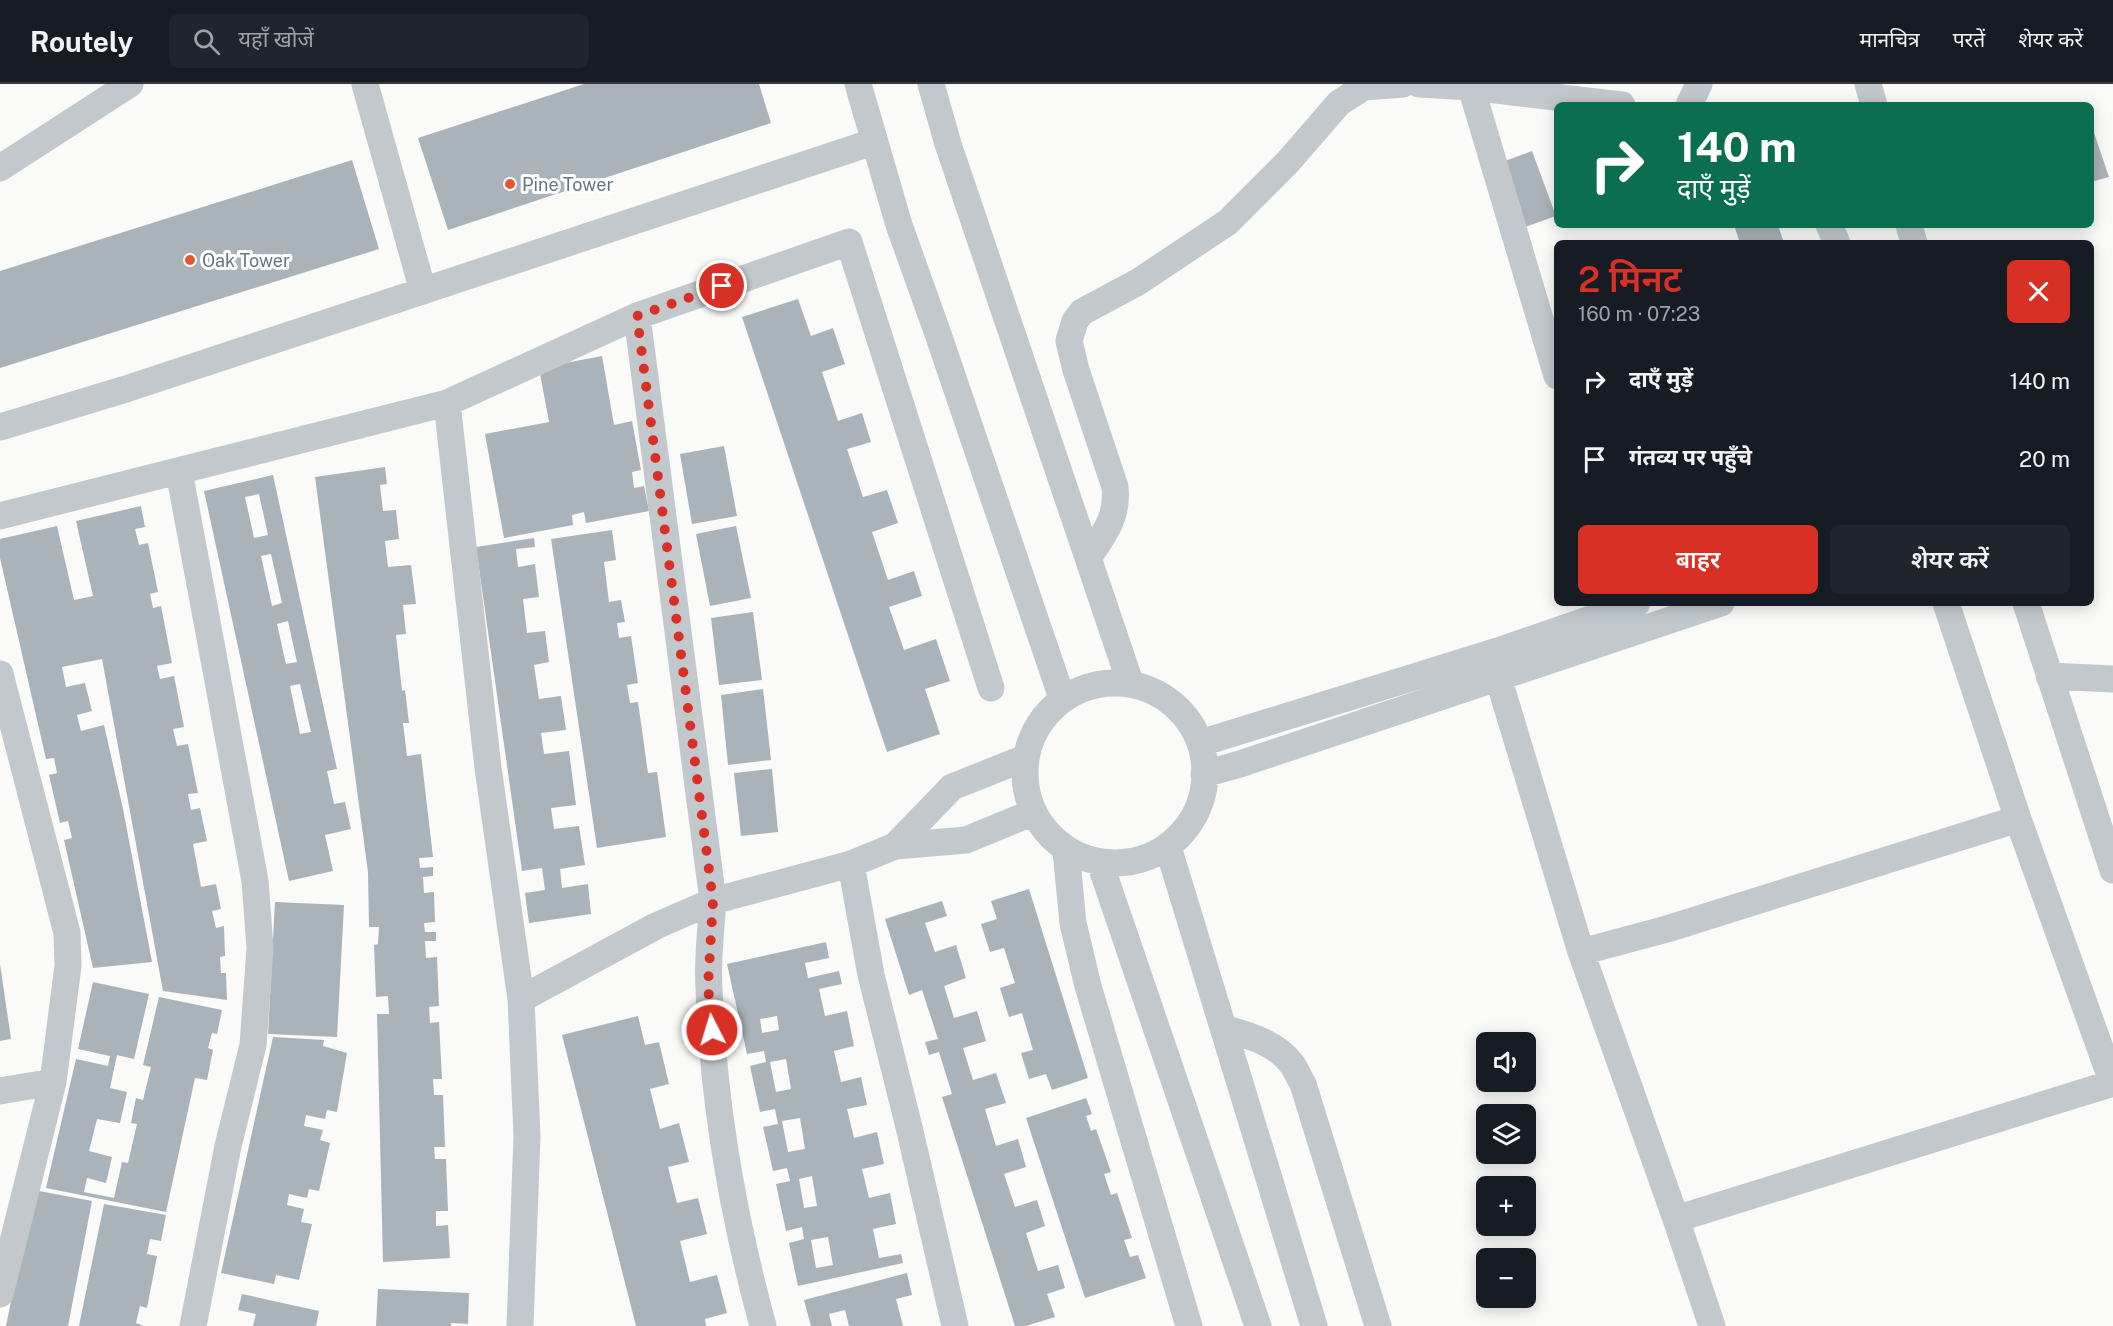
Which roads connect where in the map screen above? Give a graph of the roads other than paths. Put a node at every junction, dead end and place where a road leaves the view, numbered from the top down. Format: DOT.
graph roads {
  1 [pos="130,84"];
  2 [pos="365,84"];
  3 [pos="858,84"];
  4 [pos="931,84"];
  5 [pos="1403,84"];
  6 [pos="1419,84"];
  7 [pos="1699,84"];
  8 [pos="1868,84"];
  9 [pos="1471,87"];
  10 [pos="1597,102"];
  11 [pos="1690,102"];
  12 [pos="1873,102"];
  13 [pos="873,142"];
  14 [pos="0,168"];
  15 [pos="423,291"];
  16 [pos="637,316"];
  17 [pos="1554,365"];
  18 [pos="447,403"];
  19 [pos="0,427"];
  20 [pos="178,471"];
  21 [pos="0,516"];
  22 [pos="1088,558"];
  23 [pos="1623,606"];
  24 [pos="1712,606"];
  25 [pos="1947,606"];
  26 [pos="2027,606"];
  27 [pos="0,674"];
  28 [pos="2049,676"];
  29 [pos="1498,677"];
  30 [pos="2113,679"];
  31 [pos="1130,682"];
  32 [pos="991,688"];
  33 [pos="1062,698"];
  34 [pos="1201,743"];
  35 [pos="1025,758"];
  36 [pos="1204,774"];
  37 [pos="1034,812"];
  38 [pos="2018,819"];
  39 [pos="895,846"];
  40 [pos="1168,847"];
  41 [pos="1066,851"];
  42 [pos="1100,863"];
  43 [pos="851,864"];
  44 [pos="2113,870"];
  45 [pos="713,901"];
  46 [pos="1581,952"];
  47 [pos="521,999"];
  48 [pos="1223,1028"];
  49 [pos="53,1083"];
  50 [pos="2113,1084"];
  51 [pos="0,1091"];
  52 [pos="1676,1219"];
  53 [pos="1,1281"];
  54 [pos="193,1326"];
  55 [pos="520,1326"];
  56 [pos="763,1326"];
  57 [pos="955,1326"];
  58 [pos="1189,1326"];
  59 [pos="1258,1326"];
  60 [pos="1314,1326"];
  61 [pos="1378,1326"];
  62 [pos="1712,1326"];
  1 -- 14 [label="street"];
  2 -- 15 [label="street"];
  3 -- 13 [label="street"];
  4 -- 22 [label="street"];
  5 -- 22 [label="street"];
  6 -- 9 [label="street"];
  7 -- 11 [label="street"];
  8 -- 12 [label="street"];
  9 -- 10 [label="street"];
  9 -- 17 [label="street"];
  13 -- 15 [label="street"];
  13 -- 33 [label="street"];
  15 -- 19 [label="street"];
  16 -- 18 [label="street"];
  16 -- 32 [label="street"];
  16 -- 45 [label="street"];
  18 -- 20 [label="street"];
  18 -- 47 [label="street"];
  20 -- 21 [label="street"];
  20 -- 54 [label="street"];
  22 -- 31 [label="street"];
  23 -- 34 [label="street"];
  24 -- 29 [label="street"];
  25 -- 38 [label="street"];
  26 -- 28 [label="street"];
  27 -- 49 [label="street"];
  28 -- 30 [label="street"];
  28 -- 44 [label="street"];
  29 -- 36 [label="street"];
  29 -- 46 [label="street"];
  31 -- 33 [label="street"];
  31 -- 34 [label="street"];
  33 -- 35 [label="street"];
  34 -- 36 [label="street"];
  35 -- 37 [label="street"];
  35 -- 39 [label="street"];
  36 -- 40 [label="street"];
  37 -- 39 [label="street"];
  37 -- 41 [label="street"];
  38 -- 46 [label="street"];
  38 -- 50 [label="street"];
  39 -- 43 [label="street"];
  40 -- 42 [label="street"];
  40 -- 48 [label="street"];
  41 -- 42 [label="street"];
  41 -- 58 [label="street"];
  42 -- 59 [label="street"];
  43 -- 45 [label="street"];
  43 -- 57 [label="street"];
  45 -- 47 [label="street"];
  45 -- 56 [label="street"];
  46 -- 52 [label="street"];
  47 -- 55 [label="street"];
  48 -- 60 [label="street"];
  48 -- 61 [label="street"];
  49 -- 51 [label="street"];
  49 -- 53 [label="street"];
  50 -- 52 [label="street"];
  52 -- 62 [label="street"];
}
